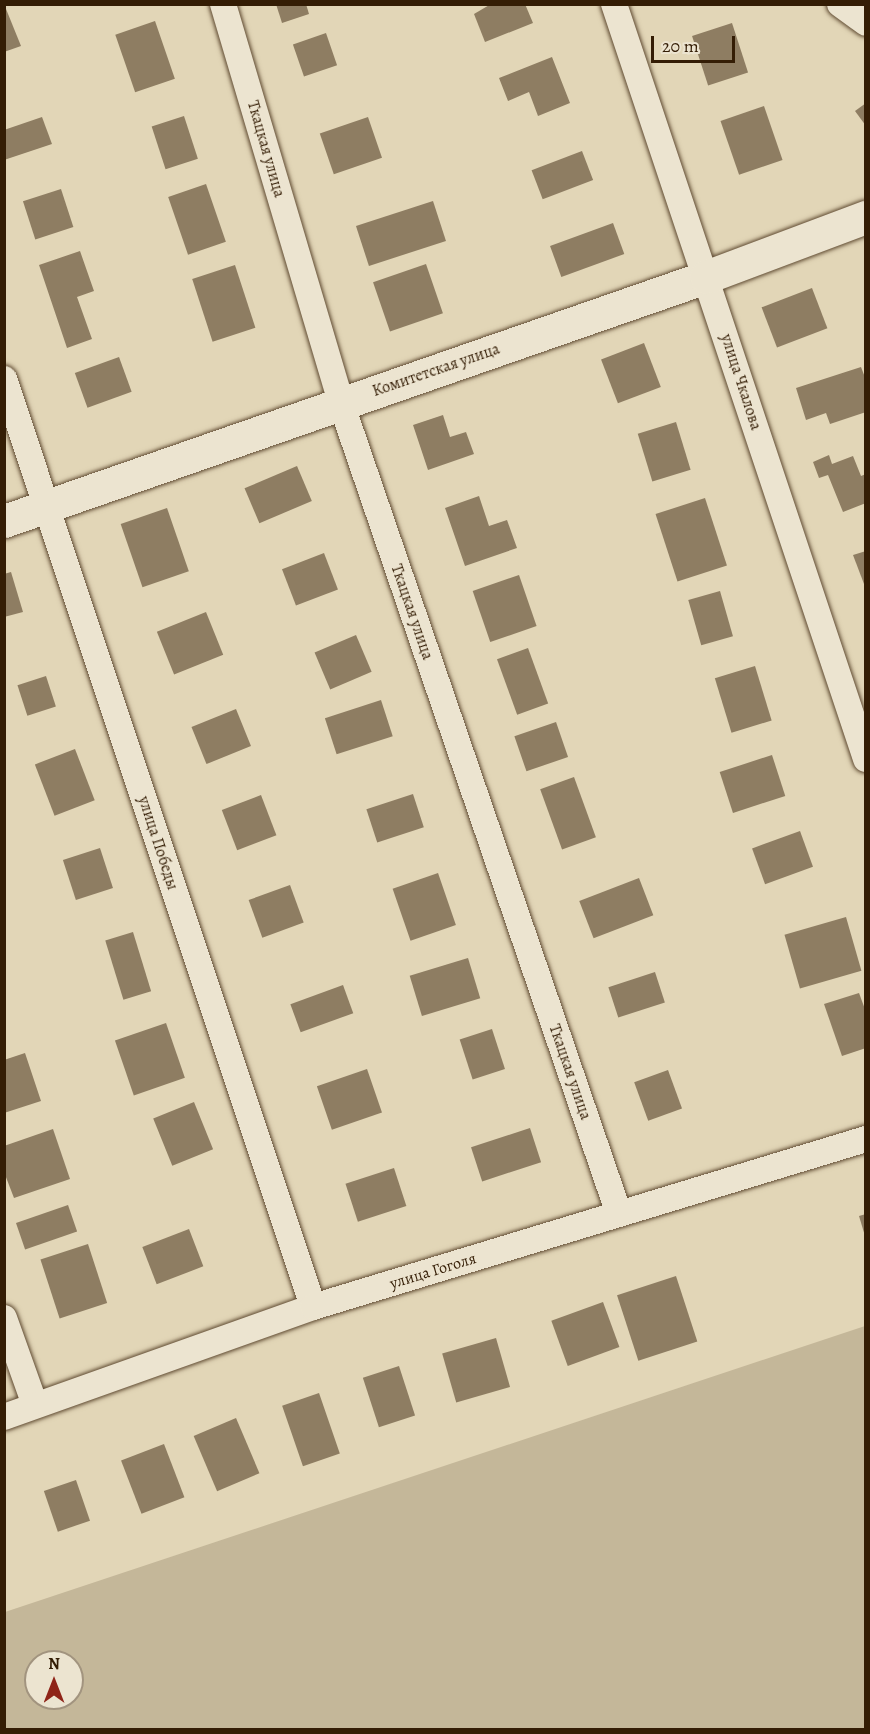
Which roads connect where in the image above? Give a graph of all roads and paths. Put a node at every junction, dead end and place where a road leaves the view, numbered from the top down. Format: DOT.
graph roads {
  1 [pos="223,4"];
  2 [pos="614,4"];
  3 [pos="840,4"];
  4 [pos="866,23"];
  5 [pos="866,217"];
  6 [pos="706,277"];
  7 [pos="4,379"];
  8 [pos="341,403"];
  9 [pos="45,506"];
  10 [pos="4,521"];
  11 [pos="866,759"];
  12 [pos="866,1139"];
  13 [pos="619,1214"];
  14 [pos="313,1307"];
  15 [pos="4,1318"];
  16 [pos="35,1405"];
  17 [pos="4,1417"];
  1 -- 8 [label="street, Ткацкая улица"];
  2 -- 6 [label="street, улица Чкалова"];
  3 -- 4 [label="street"];
  5 -- 6 [label="street, Комитетская улица"];
  6 -- 8 [label="street, Комитетская улица"];
  6 -- 11 [label="street, улица Чкалова"];
  7 -- 9 [label="street, улица Победы"];
  8 -- 9 [label="street, Комитетская улица"];
  8 -- 13 [label="street, Ткацкая улица"];
  9 -- 10 [label="street, Комитетская улица"];
  9 -- 14 [label="street, улица Победы"];
  12 -- 13 [label="street, улица Гоголя"];
  13 -- 14 [label="street, улица Гоголя"];
  14 -- 16 [label="street, улица Гоголя"];
  15 -- 16 [label="street"];
  16 -- 17 [label="street, улица Гоголя"];
}
